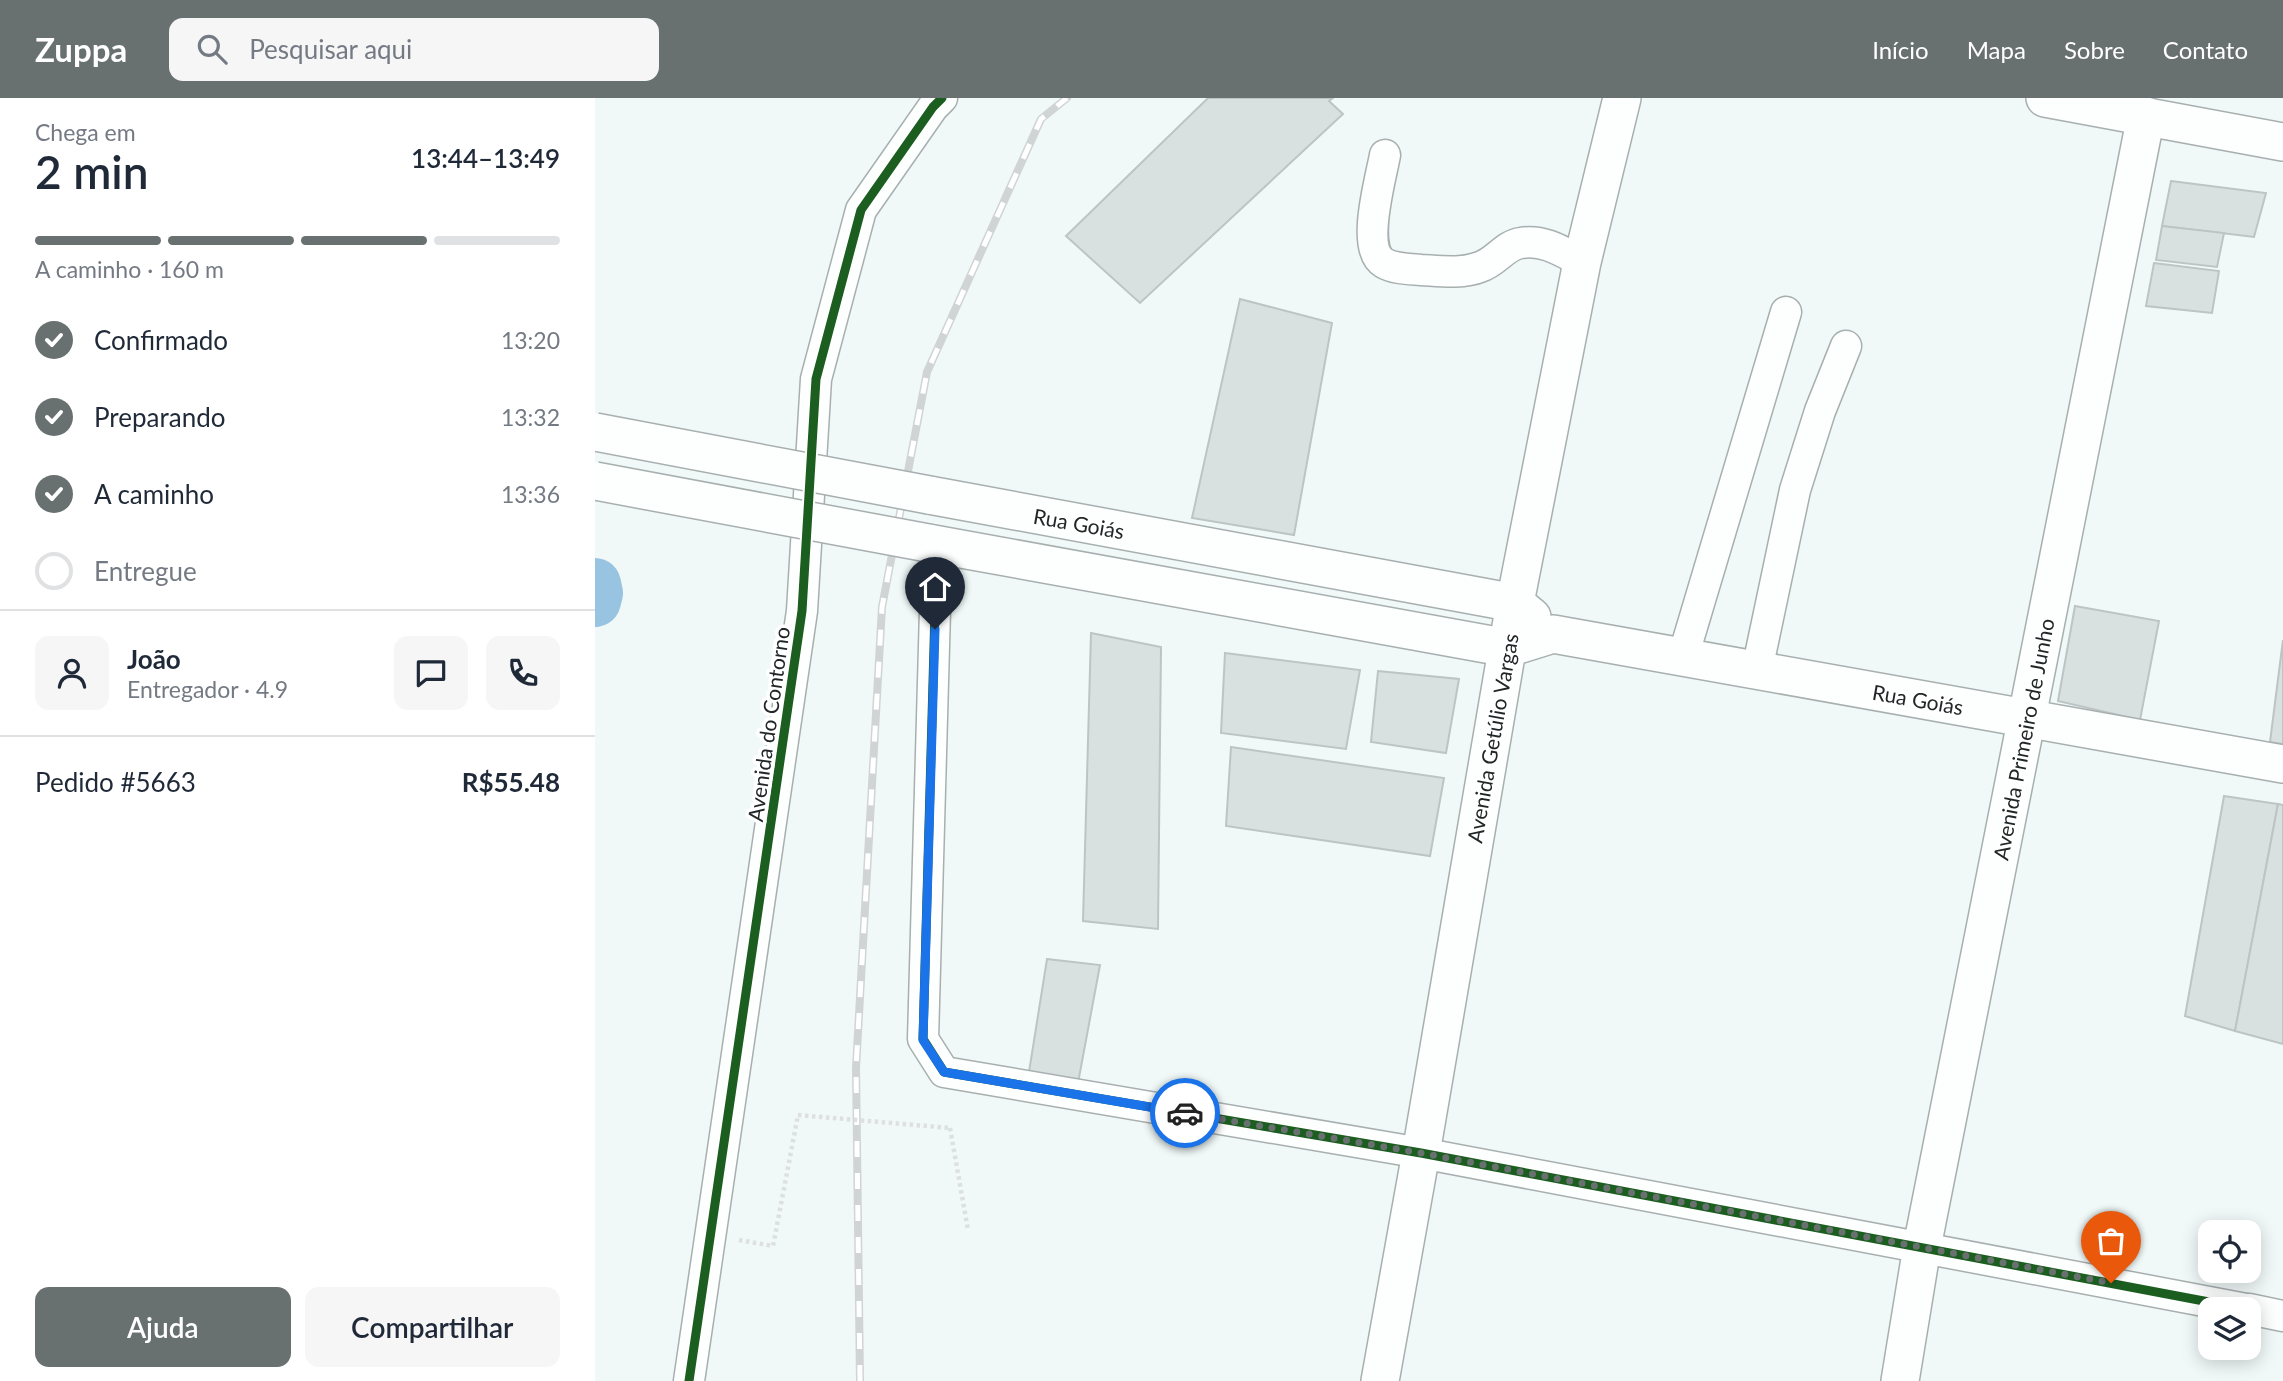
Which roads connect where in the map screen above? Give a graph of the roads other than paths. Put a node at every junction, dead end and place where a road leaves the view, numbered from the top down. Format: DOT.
graph roads {
  1 [pos="942,98"];
  2 [pos="1622,98"];
  3 [pos="2045,98"];
  4 [pos="2147,107"];
  5 [pos="2283,142"];
  6 [pos="1385,155"];
  7 [pos="1582,262"];
  8 [pos="1786,312"];
  9 [pos="1846,346"];
  10 [pos="595,432"];
  11 [pos="595,481"];
  12 [pos="932,559"];
  13 [pos="1515,603"];
  14 [pos="1553,634"];
  15 [pos="1508,648"];
  16 [pos="1683,657"];
  17 [pos="1757,670"];
  18 [pos="2027,718"];
  19 [pos="2283,764"];
  20 [pos="1421,1153"];
  21 [pos="1922,1247"];
  22 [pos="2198,1299"];
  23 [pos="2261,1312"];
  24 [pos="2283,1316"];
  25 [pos="689,1381"];
  26 [pos="1380,1381"];
  27 [pos="1900,1381"];
  1 -- 25 [label="street, Avenida do Contorno"];
  2 -- 7 [label="main road, Avenida Getúlio Vargas"];
  3 -- 4 [label="main road"];
  4 -- 5 [label="main road"];
  4 -- 18 [label="main road, Avenida Primeiro de Junho"];
  6 -- 7 [label="street"];
  7 -- 13 [label="main road, Avenida Getúlio Vargas"];
  8 -- 16 [label="street"];
  9 -- 17 [label="street"];
  10 -- 13 [label="main road, Rua Goiás, bridge"];
  11 -- 12 [label="main road, Rua Goiás, bridge"];
  12 -- 15 [label="main road, Rua Goiás"];
  12 -- 20 [label="street"];
  13 -- 14 [label="main road, Rua Goiás"];
  13 -- 15 [label="main road, Avenida Getúlio Vargas"];
  14 -- 15 [label="main road, Rua Goiás"];
  14 -- 16 [label="main road, Rua Goiás"];
  15 -- 20 [label="main road, Avenida Getúlio Vargas"];
  16 -- 17 [label="main road, Rua Goiás"];
  17 -- 18 [label="main road, Rua Goiás"];
  18 -- 19 [label="main road, Rua Goiás"];
  18 -- 21 [label="main road, Avenida Primeiro de Junho"];
  20 -- 21 [label="street"];
  20 -- 26 [label="main road, Avenida Getúlio Vargas"];
  21 -- 22 [label="street"];
  21 -- 27 [label="main road, Avenida Primeiro de Junho"];
  23 -- 24 [label="street"];
}
